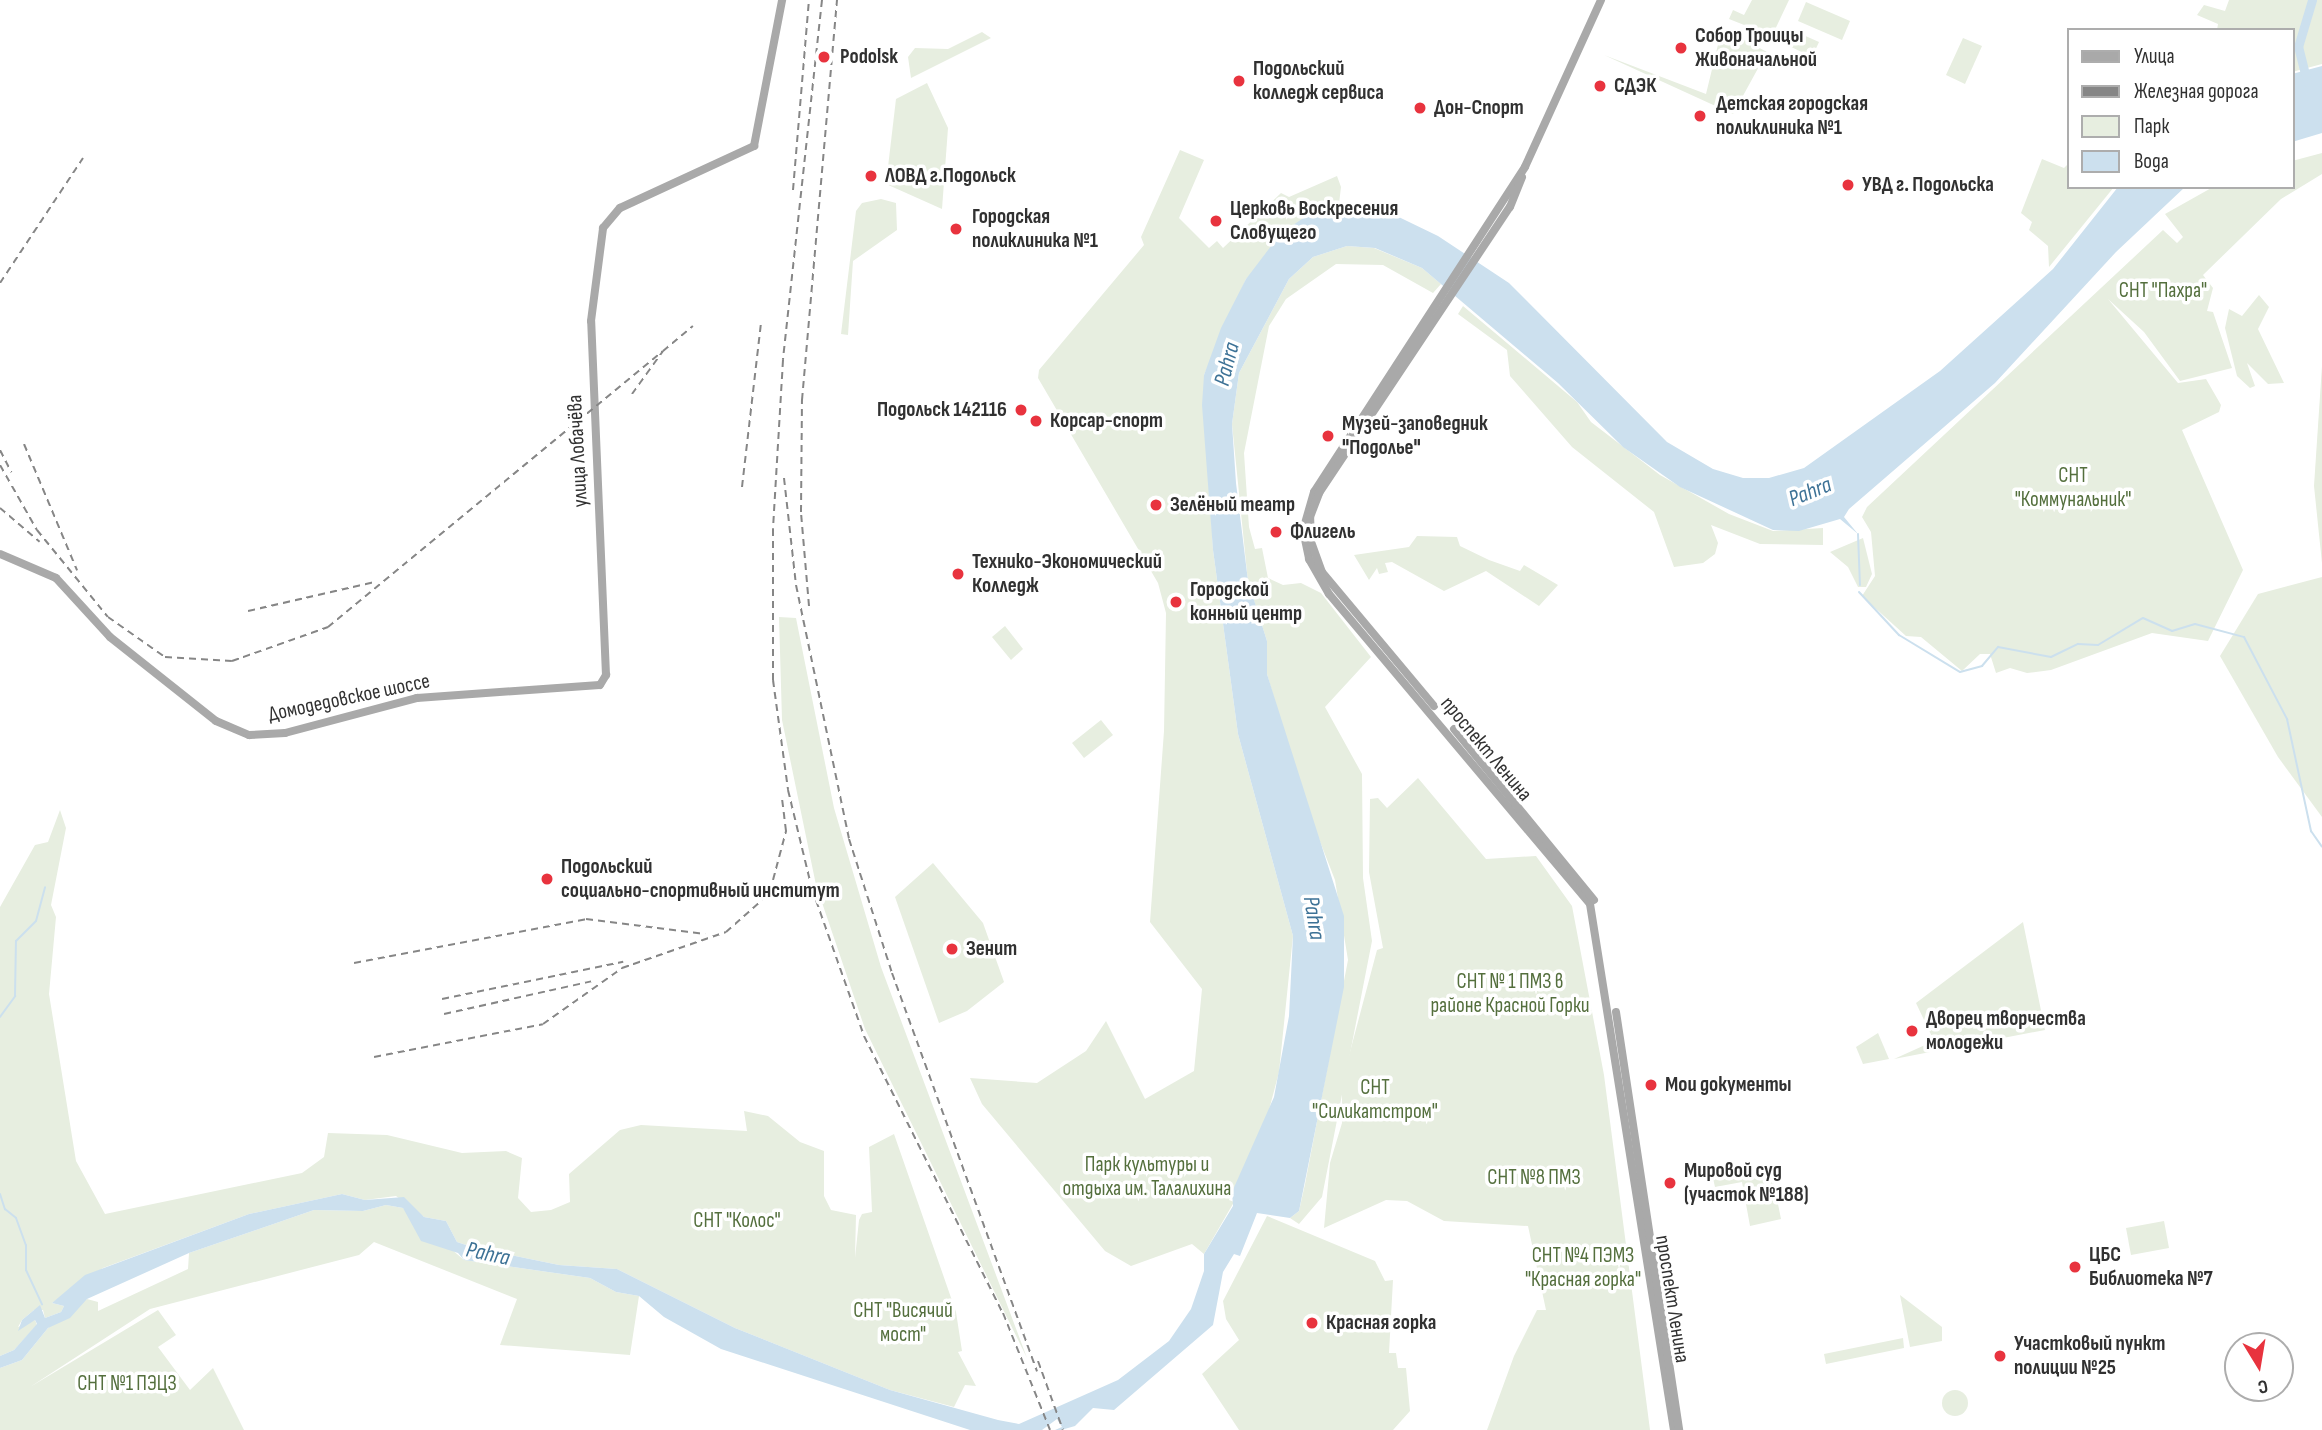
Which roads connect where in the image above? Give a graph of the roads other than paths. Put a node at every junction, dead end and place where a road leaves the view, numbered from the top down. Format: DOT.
graph roads {
  1 [pos="782,0"];
  2 [pos="1601,0"];
  3 [pos="1410,352"];
  4 [pos="0,554"];
  5 [pos="600,685"];
  6 [pos="1674,1430"];
  7 [pos="1679,1430"];
  1 -- 5 [label="main road, улица Лобачёва"];
  2 -- 3 [label="main road, проспект Ленина"];
  3 -- 6 [label="main road, проспект Ленина"];
  3 -- 7 [label="main road, проспект Ленина"];
  4 -- 5 [label="main road, Домодедовское шоссе"];
}
